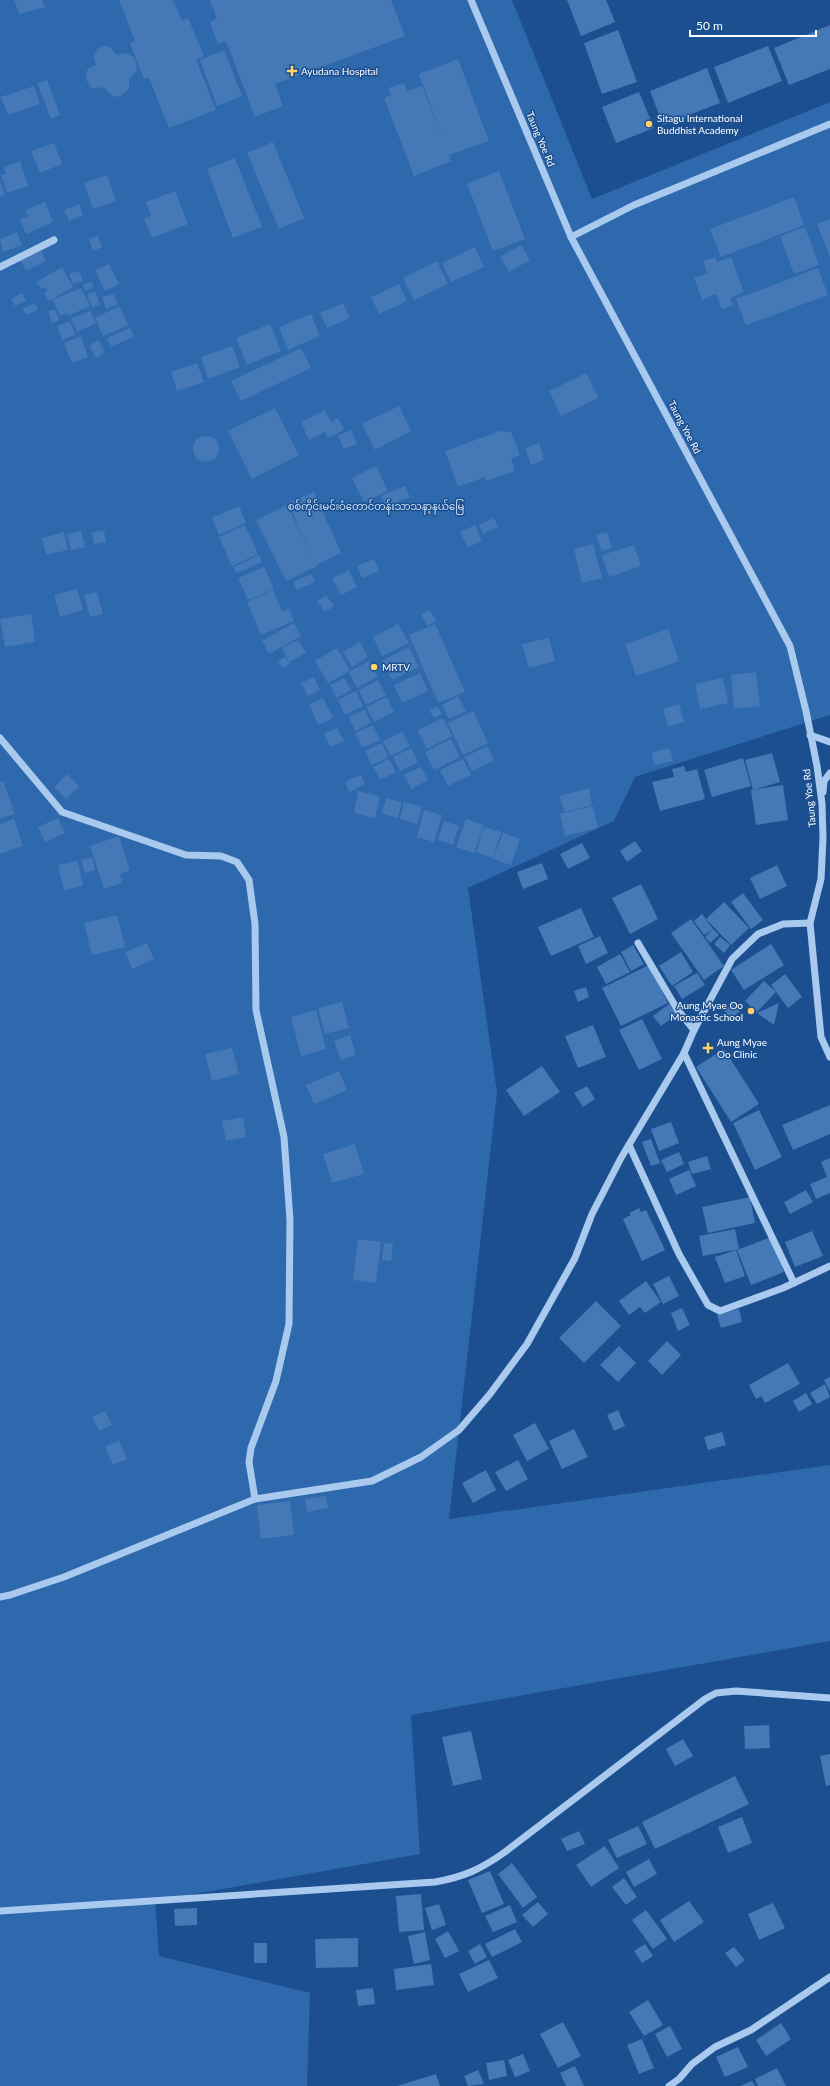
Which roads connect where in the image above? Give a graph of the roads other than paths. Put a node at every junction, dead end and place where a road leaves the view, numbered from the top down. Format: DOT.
graph roads {
  1 [pos="471,0"];
  2 [pos="830,124"];
  3 [pos="571,237"];
  4 [pos="54,240"];
  5 [pos="0,267"];
  6 [pos="810,735"];
  7 [pos="0,738"];
  8 [pos="830,742"];
  9 [pos="830,773"];
  10 [pos="822,804"];
  11 [pos="810,923"];
  12 [pos="638,942"];
  13 [pos="694,1030"];
  14 [pos="684,1053"];
  15 [pos="830,1057"];
  16 [pos="629,1145"];
  17 [pos="830,1266"];
  18 [pos="794,1282"];
  19 [pos="255,1500"];
  20 [pos="0,1597"];
  21 [pos="830,1698"];
  22 [pos="0,1911"];
  23 [pos="830,1977"];
  24 [pos="669,2086"];
  1 -- 3 [label="street, Taung Yoe Rd"];
  2 -- 3 [label="street"];
  3 -- 6 [label="street, Taung Yoe Rd"];
  4 -- 5 [label="street"];
  6 -- 8 [label="street"];
  6 -- 10 [label="street, Taung Yoe Rd"];
  7 -- 19 [label="street"];
  9 -- 10 [label="street"];
  10 -- 11 [label="street, Taung Yoe Rd"];
  11 -- 13 [label="street"];
  11 -- 15 [label="street, Taung Yoe Rd"];
  12 -- 13 [label="street"];
  13 -- 14 [label="street"];
  14 -- 16 [label="street"];
  14 -- 18 [label="street"];
  16 -- 18 [label="street"];
  16 -- 19 [label="street"];
  17 -- 18 [label="street"];
  19 -- 20 [label="street"];
  21 -- 22 [label="street"];
  23 -- 24 [label="street"];
}
